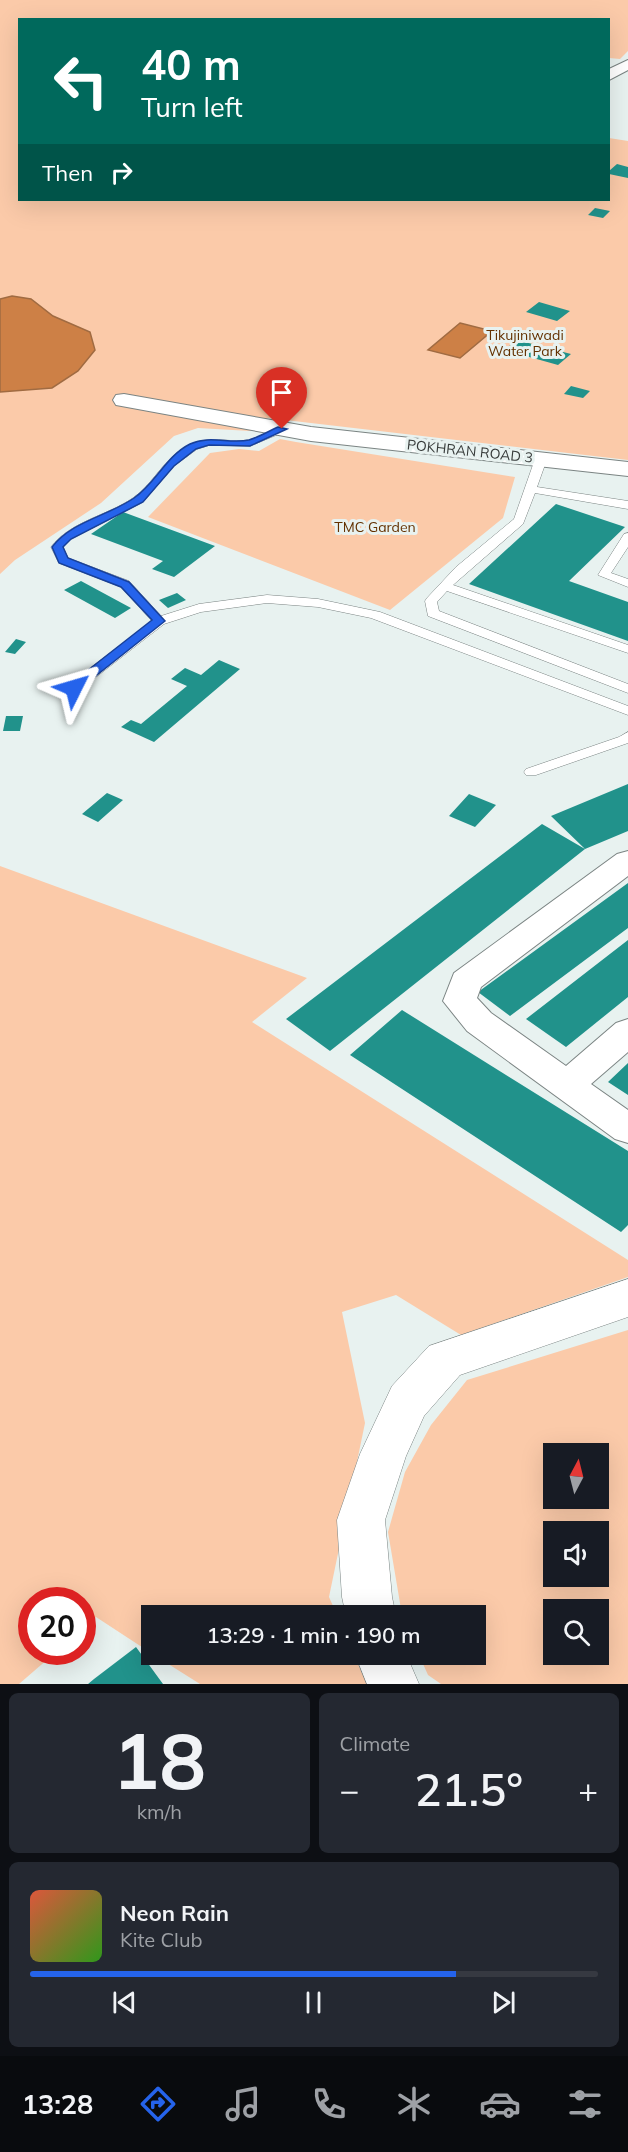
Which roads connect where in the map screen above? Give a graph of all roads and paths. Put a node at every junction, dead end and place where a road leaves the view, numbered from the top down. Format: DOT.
graph roads {
  1 [pos="628,64"];
  2 [pos="610,74"];
  3 [pos="124,400"];
  4 [pos="282,429"];
  5 [pos="541,459"];
  6 [pos="628,469"];
  7 [pos="530,489"];
  8 [pos="628,505"];
  9 [pos="628,537"];
  10 [pos="628,583"];
  11 [pos="445,586"];
  12 [pos="159,621"];
  13 [pos="628,649"];
  14 [pos="74,688"];
  15 [pos="628,689"];
  16 [pos="628,711"];
  17 [pos="628,736"];
  18 [pos="531,772"];
  19 [pos="628,861"];
  20 [pos="628,1032"];
  21 [pos="566,1086"];
  22 [pos="628,1129"];
  23 [pos="628,1298"];
  24 [pos="369,1605"];
  25 [pos="385,1665"];
  26 [pos="393,1684"];
  1 -- 2 [label="street"];
  3 -- 4 [label="street, POKHRAN ROAD 3"];
  4 -- 5 [label="street, POKHRAN ROAD 3"];
  4 -- 12 [label="lane"];
  5 -- 6 [label="street, POKHRAN ROAD 3"];
  5 -- 7 [label="lane"];
  7 -- 8 [label="lane"];
  7 -- 11 [label="lane"];
  9 -- 10 [label="lane"];
  11 -- 13 [label="lane"];
  11 -- 15 [label="lane"];
  12 -- 14 [label="lane"];
  12 -- 16 [label="lane"];
  17 -- 18 [label="lane"];
  19 -- 21 [label="street"];
  20 -- 21 [label="street"];
  21 -- 22 [label="street"];
  23 -- 24 [label="street"];
  25 -- 26 [label="street"];
}
